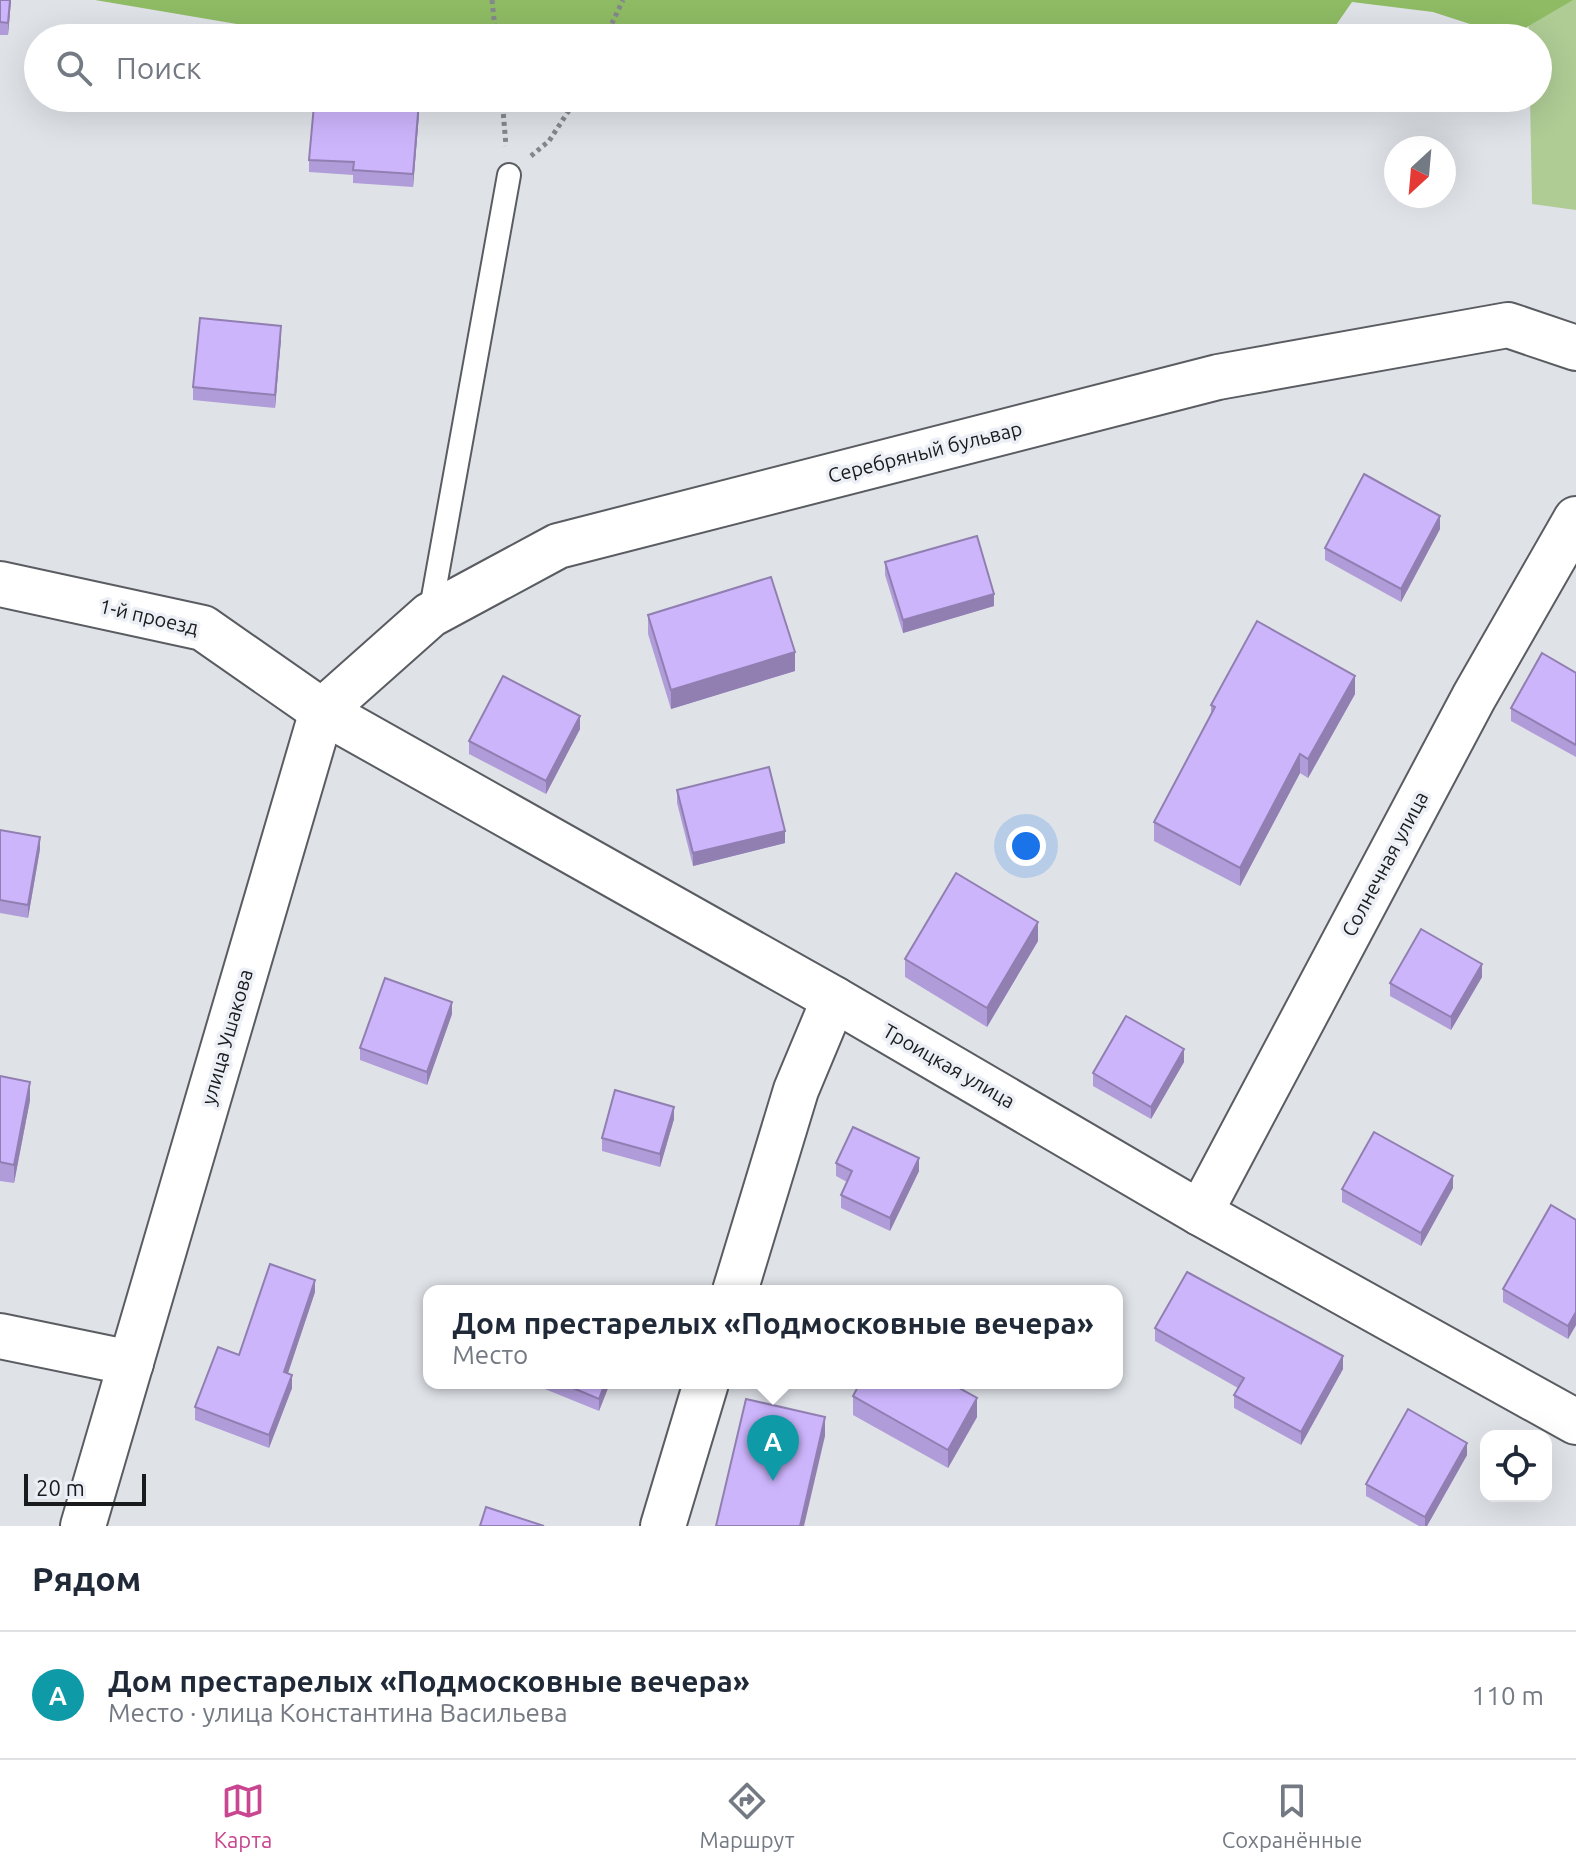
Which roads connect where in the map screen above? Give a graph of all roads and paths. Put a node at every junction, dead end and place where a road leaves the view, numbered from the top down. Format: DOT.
graph roads {
  1 [pos="492,0"];
  2 [pos="623,0"];
  3 [pos="495,24"];
  4 [pos="612,24"];
  5 [pos="503,112"];
  6 [pos="568,112"];
  7 [pos="509,175"];
  8 [pos="1576,348"];
  9 [pos="1576,519"];
  10 [pos="0,584"];
  11 [pos="430,615"];
  12 [pos="322,711"];
  13 [pos="834,999"];
  14 [pos="1200,1213"];
  15 [pos="737,1285"];
  16 [pos="0,1336"];
  17 [pos="131,1363"];
  18 [pos="704,1389"];
  19 [pos="1576,1422"];
  20 [pos="83,1526"];
  21 [pos="663,1526"];
  1 -- 3 [label="path"];
  2 -- 4 [label="path"];
  5 -- 7 [label="path"];
  6 -- 7 [label="path"];
  7 -- 11 [label="lane"];
  8 -- 11 [label="street, Серебряный бульвар"];
  9 -- 14 [label="street, Солнечная улица"];
  10 -- 12 [label="street, 1-й проезд"];
  11 -- 12 [label="street, Серебряный бульвар"];
  12 -- 13 [label="street, Троицкая улица"];
  12 -- 17 [label="street, улица Ушакова"];
  13 -- 14 [label="street, Троицкая улица"];
  13 -- 15 [label="street"];
  14 -- 19 [label="street, Троицкая улица"];
  16 -- 17 [label="street"];
  17 -- 20 [label="street, улица Ушакова"];
  18 -- 21 [label="street"];
}
